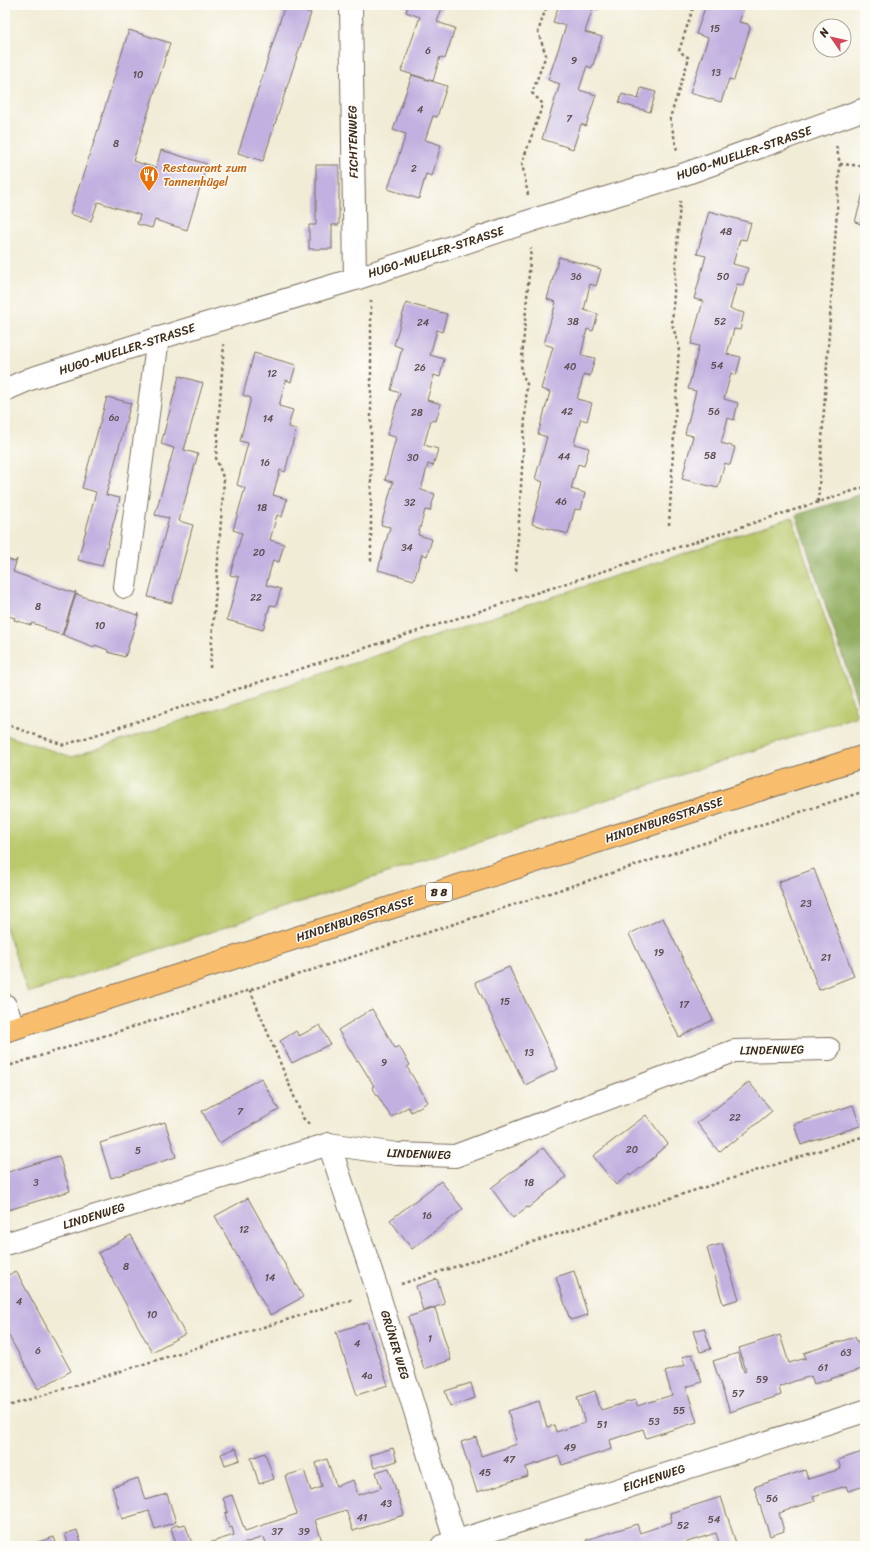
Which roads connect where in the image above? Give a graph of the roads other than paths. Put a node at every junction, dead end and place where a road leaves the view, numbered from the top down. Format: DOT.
graph roads {
  1 [pos="351,5"];
  2 [pos="865,109"];
  3 [pos="363,276"];
  4 [pos="158,338"];
  5 [pos="5,390"];
  6 [pos="125,587"];
  7 [pos="865,756"];
  8 [pos="5,1005"];
  9 [pos="9,1029"];
  10 [pos="829,1049"];
  11 [pos="329,1144"];
  12 [pos="5,1244"];
  13 [pos="865,1411"];
  14 [pos="452,1545"];
  1 -- 3 [label="street, FICHTENWEG"];
  2 -- 3 [label="street, HUGO-MUELLER-STRASSE"];
  3 -- 4 [label="street, HUGO-MUELLER-STRASSE"];
  4 -- 5 [label="street, HUGO-MUELLER-STRASSE"];
  4 -- 6 [label="street"];
  7 -- 9 [label="main road, HINDENBURGSTRASSE / B 8"];
  8 -- 9 [label="street"];
  10 -- 11 [label="street, LINDENWEG"];
  11 -- 12 [label="street, LINDENWEG"];
  11 -- 14 [label="street, GRÜNER WEG"];
  13 -- 14 [label="street, EICHENWEG"];
}
